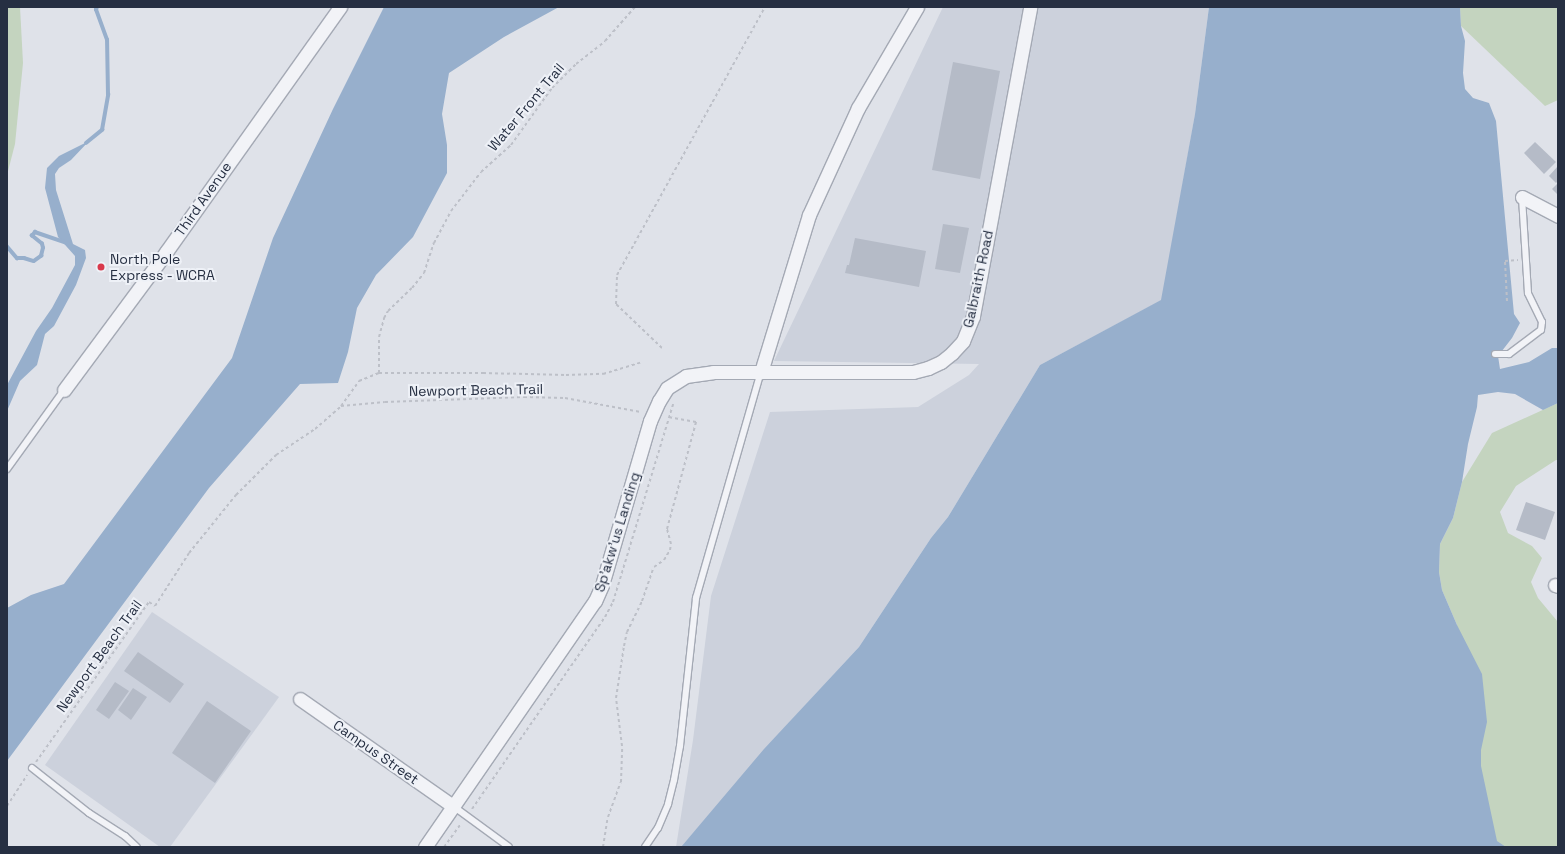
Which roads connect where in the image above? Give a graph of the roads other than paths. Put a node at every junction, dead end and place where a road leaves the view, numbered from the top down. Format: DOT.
graph roads {
  1 [pos="340,7"];
  2 [pos="917,7"];
  3 [pos="1030,7"];
  4 [pos="1522,197"];
  5 [pos="1558,216"];
  6 [pos="1496,354"];
  7 [pos="761,372"];
  8 [pos="64,390"];
  9 [pos="7,469"];
  10 [pos="300,699"];
  11 [pos="32,768"];
  12 [pos="453,806"];
  13 [pos="137,847"];
  14 [pos="425,847"];
  15 [pos="509,847"];
  16 [pos="645,847"];
  1 -- 8 [label="street, Third Avenue"];
  2 -- 7 [label="street"];
  3 -- 7 [label="street, Galbraith Road"];
  4 -- 5 [label="street"];
  4 -- 6 [label="lane"];
  7 -- 12 [label="street, Sp’akw’us Landing"];
  7 -- 16 [label="lane"];
  8 -- 9 [label="lane"];
  10 -- 12 [label="street, Campus Street"];
  11 -- 13 [label="lane"];
  12 -- 14 [label="street, Sp’akw’us Landing"];
  12 -- 15 [label="lane"];
}
